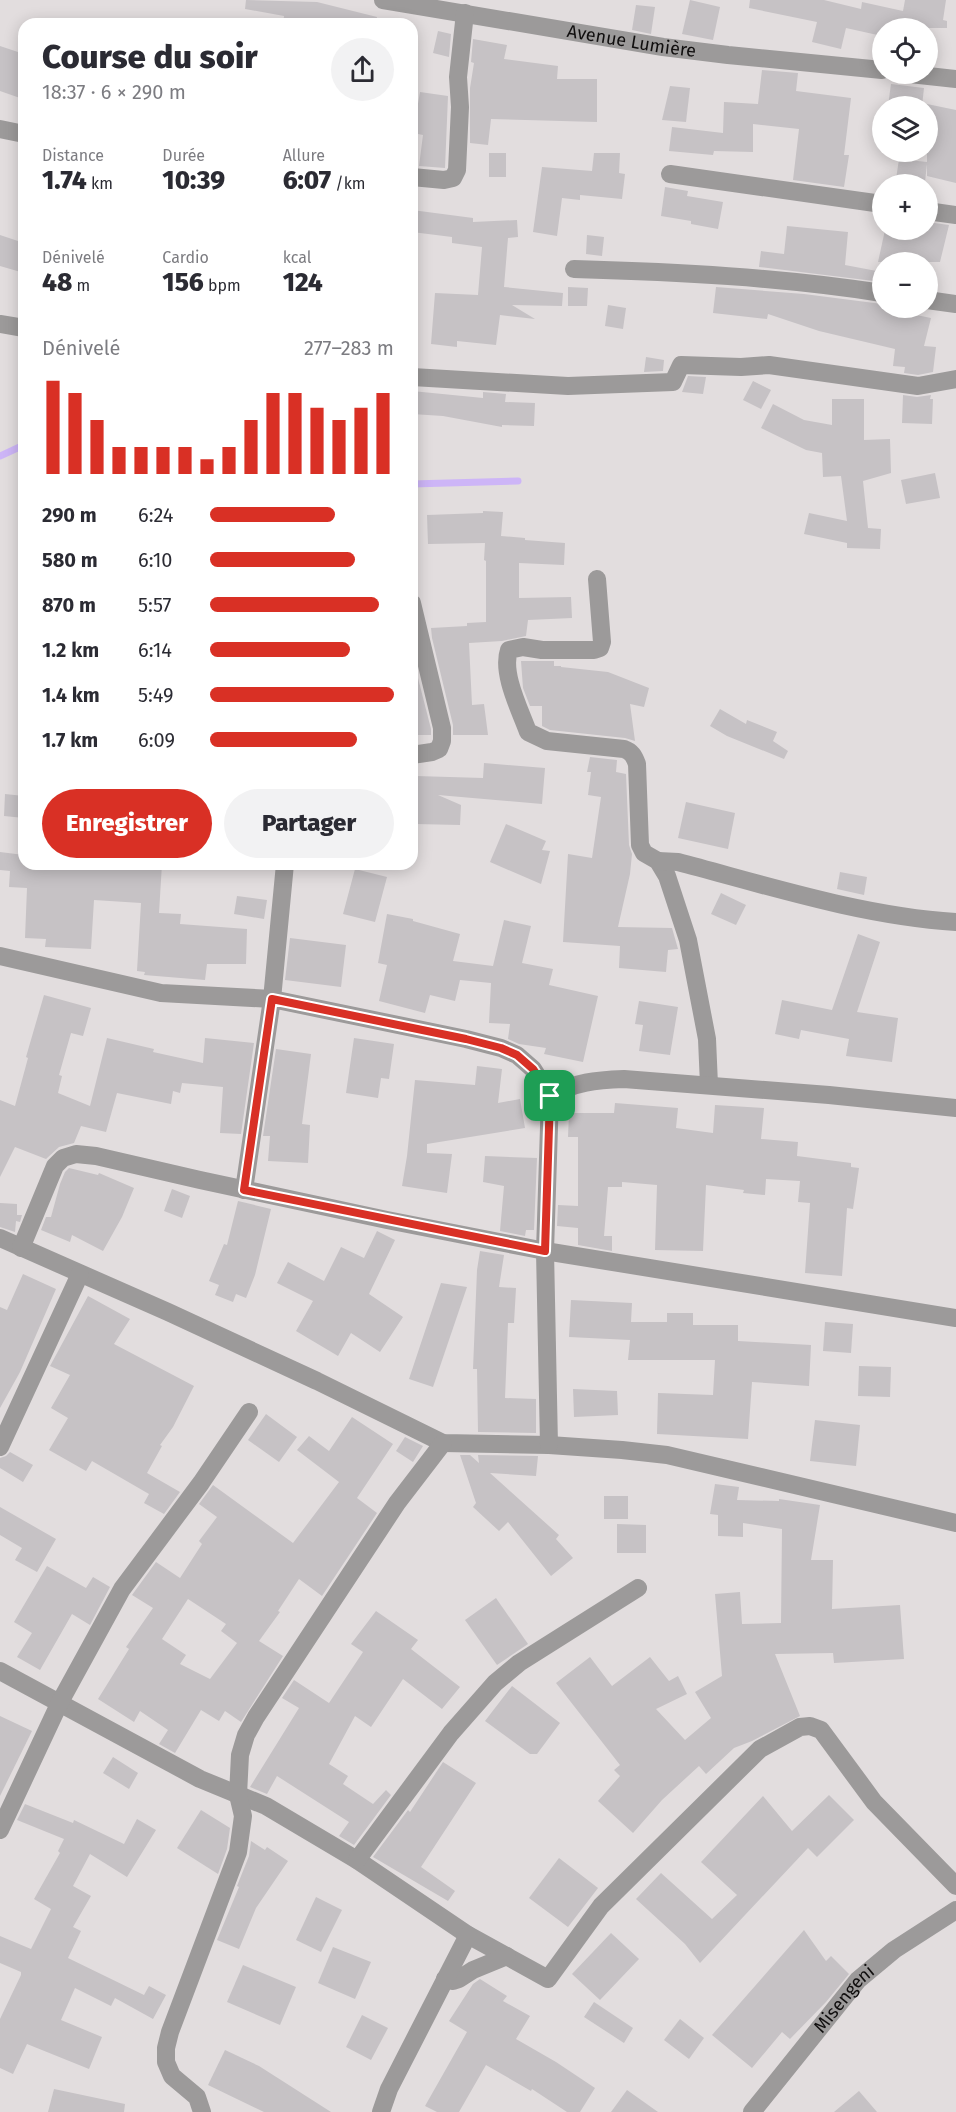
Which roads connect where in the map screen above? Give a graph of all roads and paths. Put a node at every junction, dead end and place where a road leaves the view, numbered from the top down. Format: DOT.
graph roads {
  1 [pos="382,0"];
  2 [pos="465,14"];
  3 [pos="872,69"];
  4 [pos="938,78"];
  5 [pos="956,80"];
  6 [pos="0,129"];
  7 [pos="18,133"];
  8 [pos="670,174"];
  9 [pos="418,178"];
  10 [pos="872,203"];
  11 [pos="938,213"];
  12 [pos="956,215"];
  13 [pos="574,269"];
  14 [pos="872,292"];
  15 [pos="938,302"];
  16 [pos="956,304"];
  17 [pos="0,324"];
  18 [pos="18,327"];
  19 [pos="418,377"];
  20 [pos="956,379"];
  21 [pos="597,579"];
  22 [pos="418,628"];
  23 [pos="418,754"];
  24 [pos="658,861"];
  25 [pos="284,870"];
  26 [pos="956,922"];
  27 [pos="0,956"];
  28 [pos="272,999"];
  29 [pos="708,1085"];
  30 [pos="550,1096"];
  31 [pos="956,1108"];
  32 [pos="244,1190"];
  33 [pos="0,1238"];
  34 [pos="21,1248"];
  35 [pos="545,1251"];
  36 [pos="80,1275"];
  37 [pos="956,1318"];
  38 [pos="249,1412"];
  39 [pos="443,1443"];
  40 [pos="549,1445"];
  41 [pos="0,1447"];
  42 [pos="956,1523"];
  43 [pos="638,1588"];
  44 [pos="0,1671"];
  45 [pos="60,1702"];
  46 [pos="238,1795"];
  47 [pos="0,1830"];
  48 [pos="357,1860"];
  49 [pos="956,1886"];
  50 [pos="956,1910"];
  51 [pos="468,1935"];
  52 [pos="507,1956"];
  53 [pos="445,1979"];
  54 [pos="202,2112"];
  55 [pos="381,2112"];
  56 [pos="752,2112"];
  1 -- 2 [label="street, Avenue Lumière"];
  2 -- 3 [label="street, Avenue Lumière"];
  2 -- 9 [label="street"];
  4 -- 5 [label="street"];
  6 -- 7 [label="street"];
  8 -- 10 [label="street"];
  11 -- 12 [label="street"];
  13 -- 14 [label="street"];
  15 -- 16 [label="street"];
  17 -- 18 [label="street"];
  19 -- 20 [label="street"];
  21 -- 24 [label="street"];
  22 -- 23 [label="street"];
  24 -- 26 [label="street"];
  24 -- 29 [label="street"];
  25 -- 28 [label="street"];
  27 -- 28 [label="street"];
  28 -- 30 [label="street"];
  28 -- 32 [label="street"];
  29 -- 30 [label="street"];
  29 -- 31 [label="street"];
  30 -- 35 [label="street"];
  32 -- 34 [label="street"];
  32 -- 35 [label="street"];
  33 -- 34 [label="street"];
  34 -- 36 [label="street"];
  35 -- 37 [label="street"];
  35 -- 40 [label="street"];
  36 -- 39 [label="street"];
  36 -- 41 [label="street"];
  38 -- 45 [label="street"];
  39 -- 40 [label="street"];
  39 -- 46 [label="street"];
  40 -- 42 [label="street"];
  43 -- 48 [label="street"];
  44 -- 45 [label="street"];
  45 -- 46 [label="street"];
  45 -- 47 [label="street"];
  46 -- 48 [label="street"];
  46 -- 54 [label="street"];
  48 -- 51 [label="street"];
  49 -- 52 [label="street"];
  50 -- 56 [label="street, Misengeni"];
  51 -- 52 [label="street"];
  51 -- 53 [label="street"];
  52 -- 53 [label="street"];
  53 -- 55 [label="street"];
}
